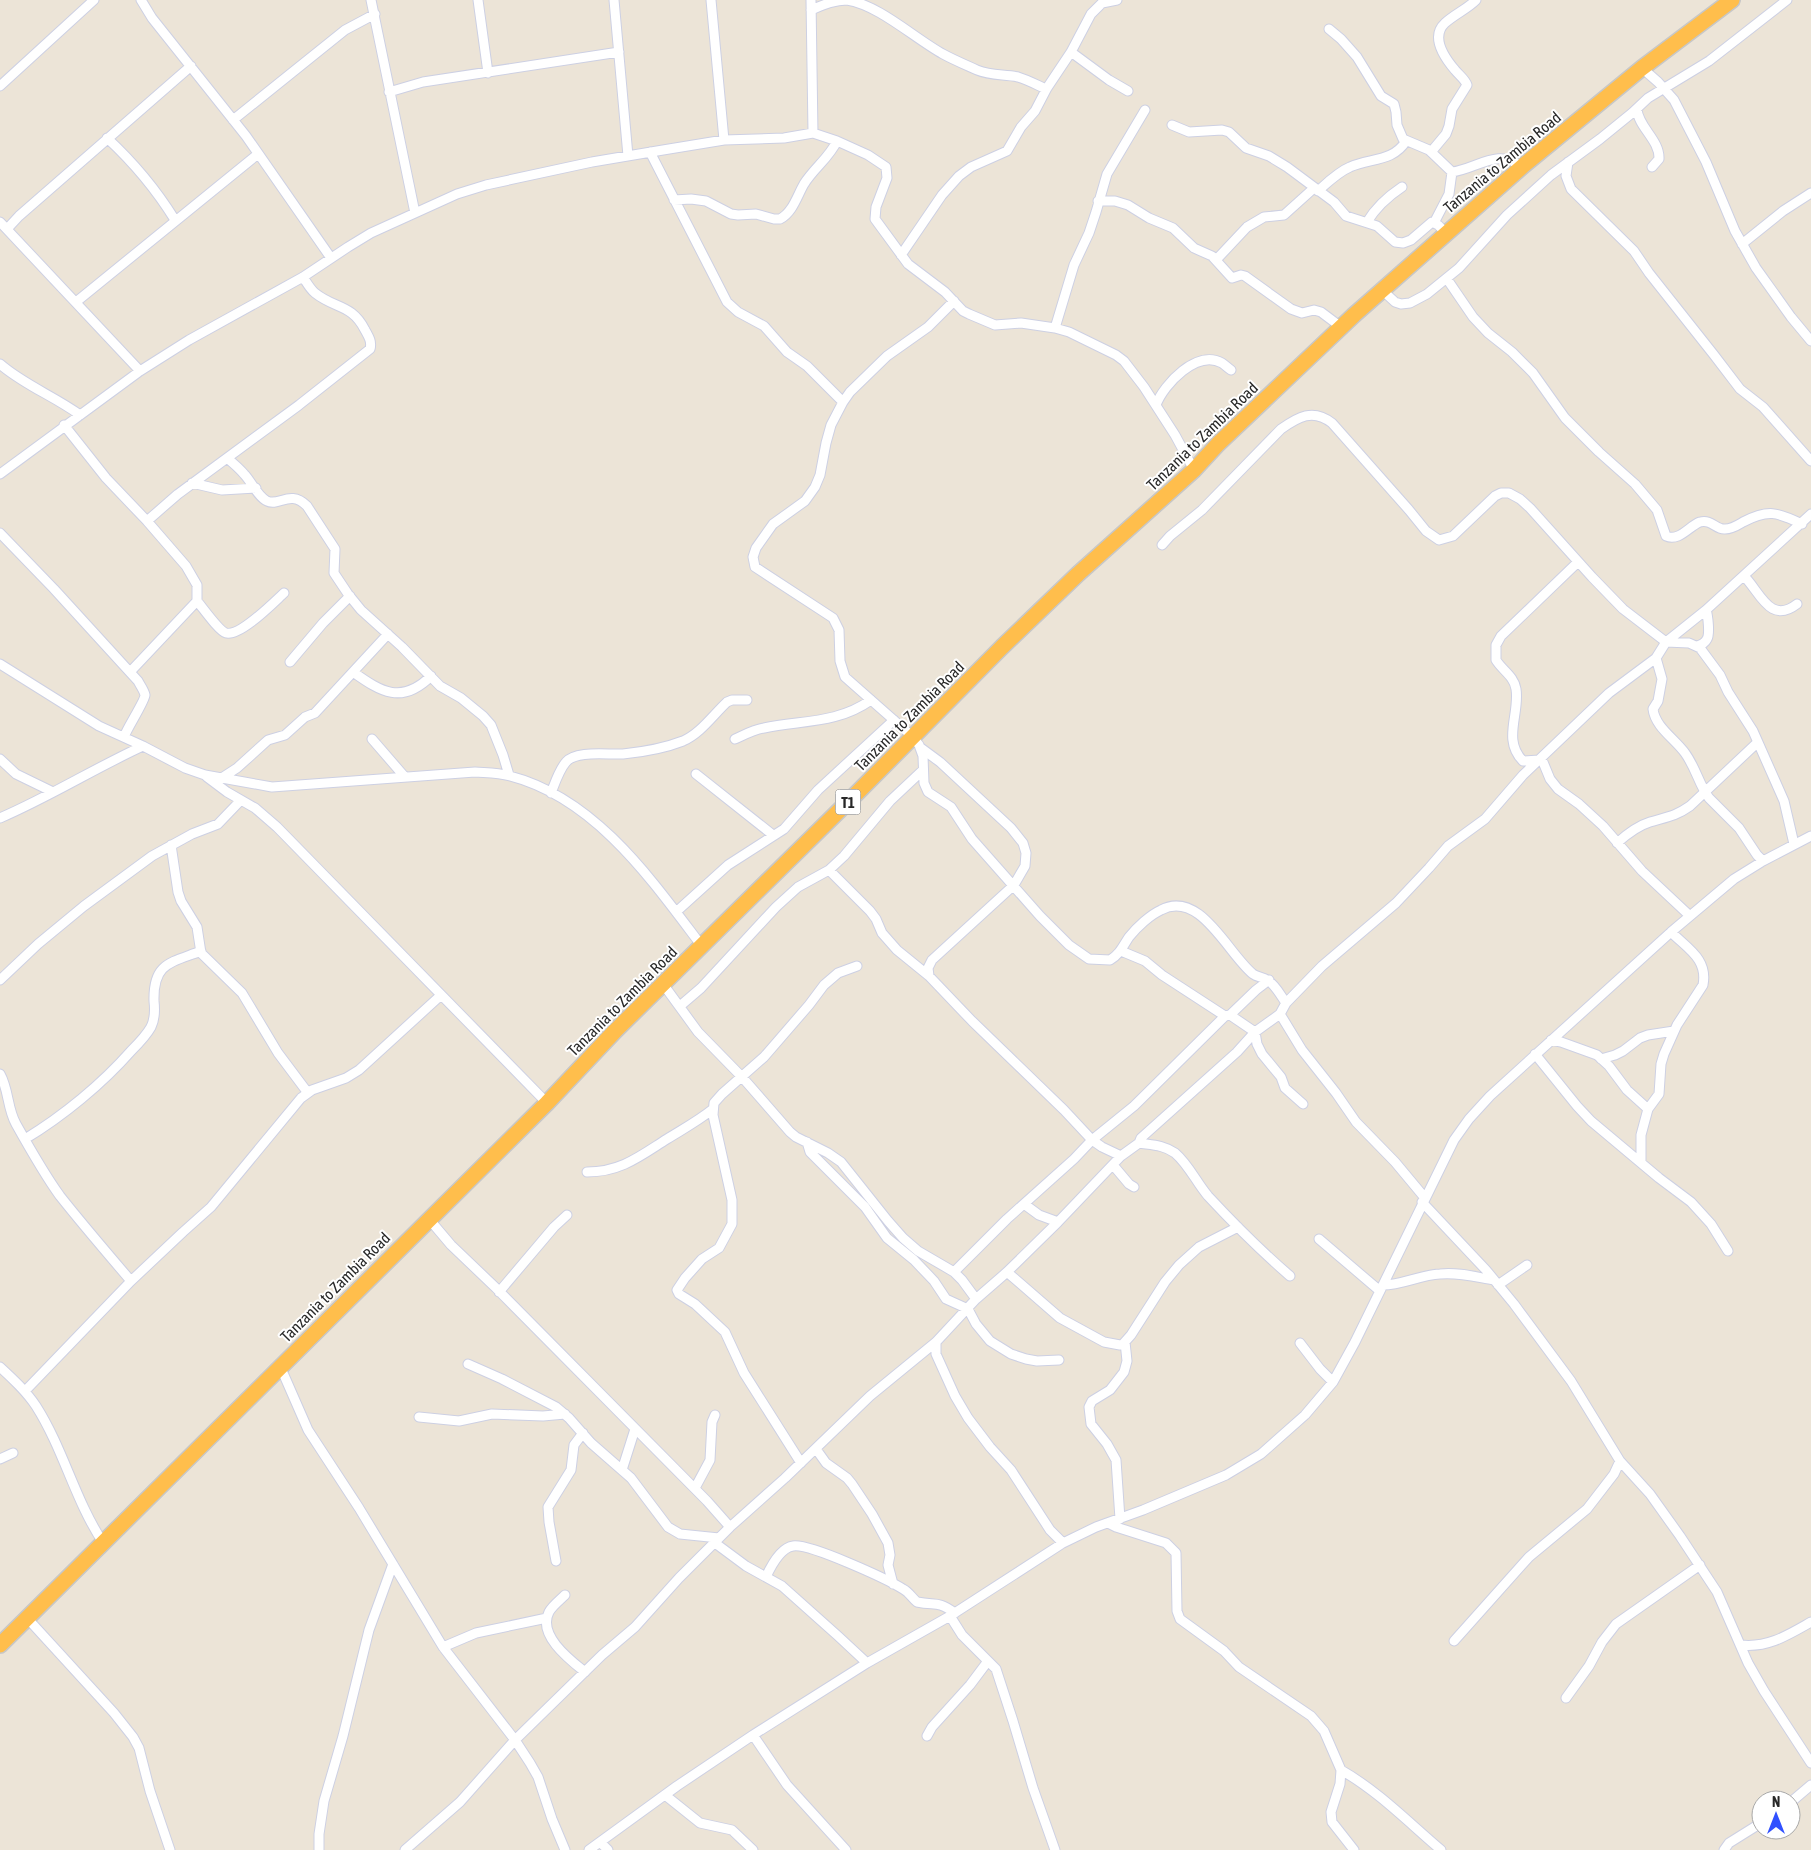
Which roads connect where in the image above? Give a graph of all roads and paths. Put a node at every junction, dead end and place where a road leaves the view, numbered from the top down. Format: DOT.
graph roads {
  1 [pos="94,0"];
  2 [pos="141,0"];
  3 [pos="371,0"];
  4 [pos="478,0"];
  5 [pos="614,0"];
  6 [pos="711,0"];
  7 [pos="811,0"];
  8 [pos="1117,0"];
  9 [pos="1476,0"];
  10 [pos="1732,0"];
  11 [pos="1787,0"];
  12 [pos="811,10"];
  13 [pos="375,14"];
  14 [pos="1329,29"];
  15 [pos="619,52"];
  16 [pos="1071,52"];
  17 [pos="191,66"];
  18 [pos="1642,68"];
  19 [pos="488,73"];
  20 [pos="0,86"];
  21 [pos="1663,88"];
  22 [pos="1046,89"];
  23 [pos="1128,91"];
  24 [pos="389,92"];
  25 [pos="1637,109"];
  26 [pos="1145,110"];
  27 [pos="233,120"];
  28 [pos="1172,125"];
  29 [pos="813,133"];
  30 [pos="107,138"];
  31 [pos="724,140"];
  32 [pos="837,141"];
  33 [pos="1406,141"];
  34 [pos="650,152"];
  35 [pos="1431,152"];
  36 [pos="258,154"];
  37 [pos="628,156"];
  38 [pos="1568,162"];
  39 [pos="1521,167"];
  40 [pos="1652,167"];
  41 [pos="1452,172"];
  42 [pos="1402,187"];
  43 [pos="1316,190"];
  44 [pos="1811,193"];
  45 [pos="674,200"];
  46 [pos="1098,201"];
  47 [pos="415,213"];
  48 [pos="175,220"];
  49 [pos="0,222"];
  50 [pos="1367,222"];
  51 [pos="1434,223"];
  52 [pos="7,229"];
  53 [pos="1446,233"];
  54 [pos="1742,244"];
  55 [pos="901,255"];
  56 [pos="331,258"];
  57 [pos="1216,260"];
  58 [pos="303,277"];
  59 [pos="1446,279"];
  60 [pos="1382,290"];
  61 [pos="954,301"];
  62 [pos="76,302"];
  63 [pos="1340,327"];
  64 [pos="1055,328"];
  65 [pos="1811,342"];
  66 [pos="0,364"];
  67 [pos="1231,370"];
  68 [pos="140,371"];
  69 [pos="843,402"];
  70 [pos="1156,405"];
  71 [pos="80,414"];
  72 [pos="64,425"];
  73 [pos="227,458"];
  74 [pos="1811,461"];
  75 [pos="1194,470"];
  76 [pos="0,474"];
  77 [pos="192,483"];
  78 [pos="256,488"];
  79 [pos="1811,514"];
  80 [pos="147,521"];
  81 [pos="1802,524"];
  82 [pos="0,533"];
  83 [pos="1162,545"];
  84 [pos="1578,562"];
  85 [pos="1744,576"];
  86 [pos="284,593"];
  87 [pos="350,596"];
  88 [pos="197,601"];
  89 [pos="1797,604"];
  90 [pos="1706,610"];
  91 [pos="388,634"];
  92 [pos="1666,642"];
  93 [pos="1697,646"];
  94 [pos="1656,658"];
  95 [pos="290,662"];
  96 [pos="0,664"];
  97 [pos="130,672"];
  98 [pos="353,672"];
  99 [pos="431,676"];
  100 [pos="747,700"];
  101 [pos="871,700"];
  102 [pos="894,720"];
  103 [pos="124,738"];
  104 [pos="372,739"];
  105 [pos="735,739"];
  106 [pos="1758,742"];
  107 [pos="917,743"];
  108 [pos="143,746"];
  109 [pos="0,759"];
  110 [pos="1539,760"];
  111 [pos="923,770"];
  112 [pos="696,774"];
  113 [pos="205,776"];
  114 [pos="404,776"];
  115 [pos="509,776"];
  116 [pos="220,778"];
  117 [pos="53,792"];
  118 [pos="551,793"];
  119 [pos="1705,794"];
  120 [pos="241,800"];
  121 [pos="0,818"];
  122 [pos="773,836"];
  123 [pos="1811,836"];
  124 [pos="1617,843"];
  125 [pos="1794,844"];
  126 [pos="171,845"];
  127 [pos="1763,861"];
  128 [pos="829,870"];
  129 [pos="1014,885"];
  130 [pos="676,912"];
  131 [pos="1690,916"];
  132 [pos="1671,932"];
  133 [pos="701,946"];
  134 [pos="201,951"];
  135 [pos="1121,951"];
  136 [pos="857,966"];
  137 [pos="929,976"];
  138 [pos="0,980"];
  139 [pos="1269,980"];
  140 [pos="663,984"];
  141 [pos="440,996"];
  142 [pos="1286,1003"];
  143 [pos="680,1006"];
  144 [pos="1280,1014"];
  145 [pos="1228,1015"];
  146 [pos="1674,1031"];
  147 [pos="1255,1032"];
  148 [pos="1551,1040"];
  149 [pos="1535,1054"];
  150 [pos="1600,1059"];
  151 [pos="0,1074"];
  152 [pos="742,1076"];
  153 [pos="308,1093"];
  154 [pos="3,1098"];
  155 [pos="547,1103"];
  156 [pos="1303,1104"];
  157 [pos="713,1109"];
  158 [pos="1648,1109"];
  159 [pos="25,1139"];
  160 [pos="1092,1140"];
  161 [pos="807,1142"];
  162 [pos="1139,1144"];
  163 [pos="1121,1156"];
  164 [pos="1641,1162"];
  165 [pos="1113,1165"];
  166 [pos="587,1172"];
  167 [pos="1134,1187"];
  168 [pos="1424,1200"];
  169 [pos="1024,1204"];
  170 [pos="567,1215"];
  171 [pos="429,1219"];
  172 [pos="1058,1222"];
  173 [pos="1238,1227"];
  174 [pos="1319,1239"];
  175 [pos="1728,1251"];
  176 [pos="1527,1265"];
  177 [pos="954,1272"];
  178 [pos="1007,1272"];
  179 [pos="1290,1276"];
  180 [pos="132,1281"];
  181 [pos="1496,1282"];
  182 [pos="1381,1288"];
  183 [pos="499,1292"];
  184 [pos="976,1299"];
  185 [pos="968,1309"];
  186 [pos="936,1342"];
  187 [pos="1125,1342"];
  188 [pos="1300,1343"];
  189 [pos="1059,1360"];
  190 [pos="468,1364"];
  191 [pos="280,1366"];
  192 [pos="0,1367"];
  193 [pos="1333,1382"];
  194 [pos="25,1390"];
  195 [pos="565,1414"];
  196 [pos="715,1415"];
  197 [pos="419,1417"];
  198 [pos="635,1429"];
  199 [pos="582,1433"];
  200 [pos="816,1449"];
  201 [pos="13,1453"];
  202 [pos="0,1459"];
  203 [pos="1620,1461"];
  204 [pos="801,1463"];
  205 [pos="622,1470"];
  206 [pos="695,1488"];
  207 [pos="1120,1518"];
  208 [pos="1108,1523"];
  209 [pos="730,1527"];
  210 [pos="717,1540"];
  211 [pos="1063,1543"];
  212 [pos="104,1544"];
  213 [pos="556,1561"];
  214 [pos="393,1564"];
  215 [pos="1700,1565"];
  216 [pos="766,1577"];
  217 [pos="893,1584"];
  218 [pos="565,1595"];
  219 [pos="952,1615"];
  220 [pos="547,1618"];
  221 [pos="28,1619"];
  222 [pos="1811,1622"];
  223 [pos="1454,1641"];
  224 [pos="0,1645"];
  225 [pos="1741,1645"];
  226 [pos="443,1647"];
  227 [pos="988,1661"];
  228 [pos="866,1663"];
  229 [pos="585,1672"];
  230 [pos="1566,1698"];
  231 [pos="753,1735"];
  232 [pos="927,1736"];
  233 [pos="515,1740"];
  234 [pos="1811,1764"];
  235 [pos="1341,1770"];
  236 [pos="1811,1785"];
  237 [pos="1801,1794"];
  238 [pos="665,1795"];
  239 [pos="1751,1829"];
  240 [pos="600,1842"];
  241 [pos="170,1850"];
  242 [pos="319,1850"];
  243 [pos="405,1850"];
  244 [pos="565,1850"];
  245 [pos="589,1850"];
  246 [pos="608,1850"];
  247 [pos="753,1850"];
  248 [pos="846,1850"];
  249 [pos="1055,1850"];
  250 [pos="1354,1850"];
  251 [pos="1441,1850"];
  252 [pos="1724,1850"];
  1 -- 20 [label="street"];
  2 -- 17 [label="street"];
  3 -- 13 [label="street"];
  4 -- 19 [label="street"];
  5 -- 15 [label="street"];
  6 -- 31 [label="street"];
  7 -- 12 [label="street"];
  8 -- 16 [label="street"];
  9 -- 35 [label="street"];
  10 -- 18 [label="highway, Tanzania to Zambia Road / T1"];
  11 -- 21 [label="street"];
  12 -- 22 [label="street"];
  12 -- 29 [label="street"];
  13 -- 24 [label="street"];
  13 -- 27 [label="street"];
  14 -- 33 [label="street"];
  15 -- 19 [label="street"];
  15 -- 37 [label="street"];
  16 -- 22 [label="street"];
  16 -- 23 [label="street"];
  17 -- 27 [label="street"];
  17 -- 30 [label="street"];
  18 -- 21 [label="street"];
  18 -- 39 [label="highway, Tanzania to Zambia Road / T1"];
  19 -- 24 [label="street"];
  21 -- 25 [label="street"];
  21 -- 54 [label="street"];
  22 -- 55 [label="street"];
  24 -- 47 [label="street"];
  25 -- 38 [label="street"];
  25 -- 40 [label="street"];
  26 -- 46 [label="street"];
  27 -- 36 [label="street"];
  28 -- 43 [label="street"];
  29 -- 31 [label="street"];
  29 -- 32 [label="street"];
  30 -- 48 [label="street"];
  30 -- 52 [label="street"];
  31 -- 34 [label="street"];
  32 -- 45 [label="street"];
  32 -- 55 [label="street"];
  33 -- 35 [label="street"];
  33 -- 43 [label="street"];
  34 -- 37 [label="street"];
  34 -- 45 [label="street"];
  35 -- 41 [label="street"];
  36 -- 48 [label="street"];
  36 -- 56 [label="street"];
  37 -- 47 [label="street"];
  38 -- 59 [label="street"];
  38 -- 74 [label="street"];
  39 -- 41 [label="street"];
  39 -- 53 [label="highway, Tanzania to Zambia Road / T1"];
  41 -- 51 [label="street"];
  42 -- 50 [label="street"];
  43 -- 50 [label="street"];
  43 -- 57 [label="street"];
  44 -- 54 [label="street"];
  45 -- 69 [label="street"];
  46 -- 57 [label="street"];
  46 -- 64 [label="street"];
  47 -- 56 [label="street"];
  48 -- 62 [label="street"];
  49 -- 52 [label="street"];
  50 -- 51 [label="street"];
  51 -- 53 [label="street"];
  52 -- 62 [label="street"];
  53 -- 60 [label="highway, Tanzania to Zambia Road / T1"];
  54 -- 65 [label="street"];
  55 -- 61 [label="street"];
  56 -- 58 [label="street"];
  57 -- 63 [label="street"];
  58 -- 68 [label="street"];
  58 -- 73 [label="street"];
  59 -- 60 [label="street"];
  59 -- 81 [label="street"];
  60 -- 63 [label="highway, Tanzania to Zambia Road / T1"];
  61 -- 64 [label="street"];
  61 -- 69 [label="street"];
  62 -- 68 [label="street"];
  63 -- 75 [label="highway, Tanzania to Zambia Road / T1"];
  64 -- 70 [label="street"];
  66 -- 71 [label="street"];
  67 -- 70 [label="street"];
  68 -- 71 [label="street"];
  69 -- 101 [label="street"];
  70 -- 75 [label="street"];
  71 -- 72 [label="street"];
  72 -- 76 [label="street"];
  72 -- 80 [label="street"];
  73 -- 77 [label="street"];
  73 -- 78 [label="street"];
  75 -- 107 [label="highway, Tanzania to Zambia Road / T1"];
  77 -- 78 [label="street"];
  77 -- 80 [label="street"];
  78 -- 87 [label="street"];
  79 -- 81 [label="street"];
  80 -- 88 [label="street"];
  81 -- 85 [label="street"];
  82 -- 97 [label="street"];
  83 -- 84 [label="street"];
  84 -- 92 [label="street"];
  84 -- 110 [label="street"];
  85 -- 89 [label="street"];
  85 -- 90 [label="street"];
  86 -- 88 [label="street"];
  87 -- 91 [label="street"];
  87 -- 95 [label="street"];
  88 -- 97 [label="street"];
  90 -- 92 [label="street"];
  90 -- 93 [label="street"];
  91 -- 98 [label="street"];
  91 -- 99 [label="street"];
  92 -- 93 [label="street"];
  92 -- 94 [label="street"];
  93 -- 106 [label="street"];
  94 -- 110 [label="street"];
  94 -- 119 [label="street"];
  96 -- 103 [label="street"];
  97 -- 103 [label="street"];
  98 -- 99 [label="street"];
  98 -- 116 [label="street"];
  99 -- 115 [label="street"];
  100 -- 118 [label="street"];
  101 -- 102 [label="street"];
  101 -- 105 [label="street"];
  102 -- 107 [label="street"];
  102 -- 122 [label="street"];
  103 -- 108 [label="street"];
  104 -- 114 [label="street"];
  106 -- 119 [label="street"];
  106 -- 125 [label="street"];
  107 -- 111 [label="street"];
  107 -- 129 [label="street"];
  107 -- 133 [label="highway, Tanzania to Zambia Road / T1"];
  108 -- 113 [label="street"];
  108 -- 117 [label="street"];
  109 -- 117 [label="street"];
  110 -- 124 [label="street"];
  110 -- 142 [label="street"];
  111 -- 128 [label="street"];
  111 -- 129 [label="street"];
  112 -- 122 [label="street"];
  113 -- 116 [label="street"];
  113 -- 120 [label="street"];
  114 -- 115 [label="street"];
  114 -- 116 [label="street"];
  115 -- 118 [label="street"];
  117 -- 121 [label="street"];
  118 -- 130 [label="street"];
  119 -- 124 [label="street"];
  119 -- 127 [label="street"];
  120 -- 126 [label="street"];
  120 -- 141 [label="street"];
  122 -- 130 [label="street"];
  123 -- 125 [label="street"];
  124 -- 131 [label="street"];
  125 -- 127 [label="street"];
  126 -- 134 [label="street"];
  126 -- 138 [label="street"];
  127 -- 131 [label="street"];
  128 -- 137 [label="street"];
  128 -- 143 [label="street"];
  129 -- 135 [label="street"];
  129 -- 137 [label="street"];
  130 -- 133 [label="street"];
  131 -- 132 [label="street"];
  132 -- 146 [label="street"];
  132 -- 148 [label="street"];
  133 -- 140 [label="highway, Tanzania to Zambia Road / T1"];
  134 -- 153 [label="street"];
  134 -- 159 [label="street"];
  135 -- 139 [label="street"];
  135 -- 145 [label="street"];
  136 -- 152 [label="street"];
  137 -- 160 [label="street"];
  139 -- 142 [label="street"];
  139 -- 145 [label="street"];
  140 -- 143 [label="street"];
  140 -- 155 [label="highway, Tanzania to Zambia Road / T1"];
  141 -- 153 [label="street"];
  141 -- 155 [label="street"];
  142 -- 144 [label="street"];
  143 -- 152 [label="street"];
  144 -- 147 [label="street"];
  144 -- 168 [label="street"];
  145 -- 147 [label="street"];
  145 -- 160 [label="street"];
  146 -- 150 [label="street"];
  146 -- 158 [label="street"];
  147 -- 156 [label="street"];
  147 -- 162 [label="street"];
  148 -- 149 [label="street"];
  148 -- 150 [label="street"];
  149 -- 164 [label="street"];
  149 -- 168 [label="street"];
  150 -- 158 [label="street"];
  151 -- 154 [label="street"];
  152 -- 157 [label="street"];
  152 -- 161 [label="street"];
  153 -- 180 [label="street"];
  154 -- 159 [label="street"];
  155 -- 171 [label="highway, Tanzania to Zambia Road / T1"];
  157 -- 166 [label="street"];
  157 -- 204 [label="street"];
  158 -- 164 [label="street"];
  159 -- 180 [label="street"];
  160 -- 163 [label="street"];
  160 -- 169 [label="street"];
  161 -- 177 [label="street"];
  161 -- 185 [label="street"];
  162 -- 163 [label="street"];
  162 -- 173 [label="street"];
  163 -- 165 [label="street"];
  164 -- 175 [label="street"];
  165 -- 167 [label="street"];
  165 -- 172 [label="street"];
  168 -- 181 [label="street"];
  168 -- 182 [label="street"];
  169 -- 172 [label="street"];
  169 -- 177 [label="street"];
  170 -- 183 [label="street"];
  171 -- 183 [label="street"];
  171 -- 191 [label="highway, Tanzania to Zambia Road / T1"];
  172 -- 178 [label="street"];
  173 -- 179 [label="street"];
  173 -- 187 [label="street"];
  174 -- 182 [label="street"];
  176 -- 181 [label="street"];
  177 -- 184 [label="street"];
  178 -- 184 [label="street"];
  178 -- 187 [label="street"];
  180 -- 194 [label="street"];
  181 -- 182 [label="street"];
  181 -- 203 [label="street"];
  182 -- 193 [label="street"];
  183 -- 198 [label="street"];
  184 -- 185 [label="street"];
  185 -- 186 [label="street"];
  185 -- 189 [label="street"];
  186 -- 200 [label="street"];
  186 -- 211 [label="street"];
  187 -- 207 [label="street"];
  188 -- 193 [label="street"];
  190 -- 195 [label="street"];
  191 -- 212 [label="highway, Tanzania to Zambia Road / T1"];
  191 -- 214 [label="street"];
  192 -- 194 [label="street"];
  193 -- 207 [label="street"];
  194 -- 212 [label="street"];
  195 -- 197 [label="street"];
  195 -- 199 [label="street"];
  196 -- 206 [label="street"];
  198 -- 205 [label="street"];
  198 -- 206 [label="street"];
  199 -- 205 [label="street"];
  199 -- 213 [label="street"];
  200 -- 204 [label="street"];
  200 -- 217 [label="street"];
  201 -- 202 [label="street"];
  203 -- 215 [label="street"];
  203 -- 223 [label="street"];
  204 -- 209 [label="street"];
  205 -- 210 [label="street"];
  206 -- 209 [label="street"];
  207 -- 208 [label="street"];
  208 -- 211 [label="street"];
  208 -- 235 [label="street"];
  209 -- 210 [label="street"];
  210 -- 216 [label="street"];
  210 -- 229 [label="street"];
  211 -- 219 [label="street"];
  212 -- 221 [label="highway, Tanzania to Zambia Road / T1"];
  214 -- 226 [label="street"];
  214 -- 242 [label="street"];
  215 -- 225 [label="street"];
  215 -- 230 [label="street"];
  216 -- 217 [label="street"];
  216 -- 228 [label="street"];
  217 -- 219 [label="street"];
  218 -- 220 [label="street"];
  219 -- 227 [label="street"];
  219 -- 228 [label="street"];
  220 -- 226 [label="street"];
  220 -- 229 [label="street"];
  221 -- 224 [label="highway, Tanzania to Zambia Road / T1"];
  221 -- 241 [label="street"];
  222 -- 225 [label="street"];
  225 -- 234 [label="street"];
  226 -- 233 [label="street"];
  227 -- 232 [label="street"];
  227 -- 249 [label="street"];
  228 -- 231 [label="street"];
  229 -- 233 [label="street"];
  231 -- 238 [label="street"];
  231 -- 248 [label="street"];
  233 -- 243 [label="street"];
  233 -- 244 [label="street"];
  235 -- 250 [label="street"];
  235 -- 251 [label="street"];
  236 -- 237 [label="street"];
  238 -- 240 [label="street"];
  238 -- 247 [label="street"];
  239 -- 252 [label="street"];
  240 -- 245 [label="street"];
  240 -- 246 [label="street"];
}
